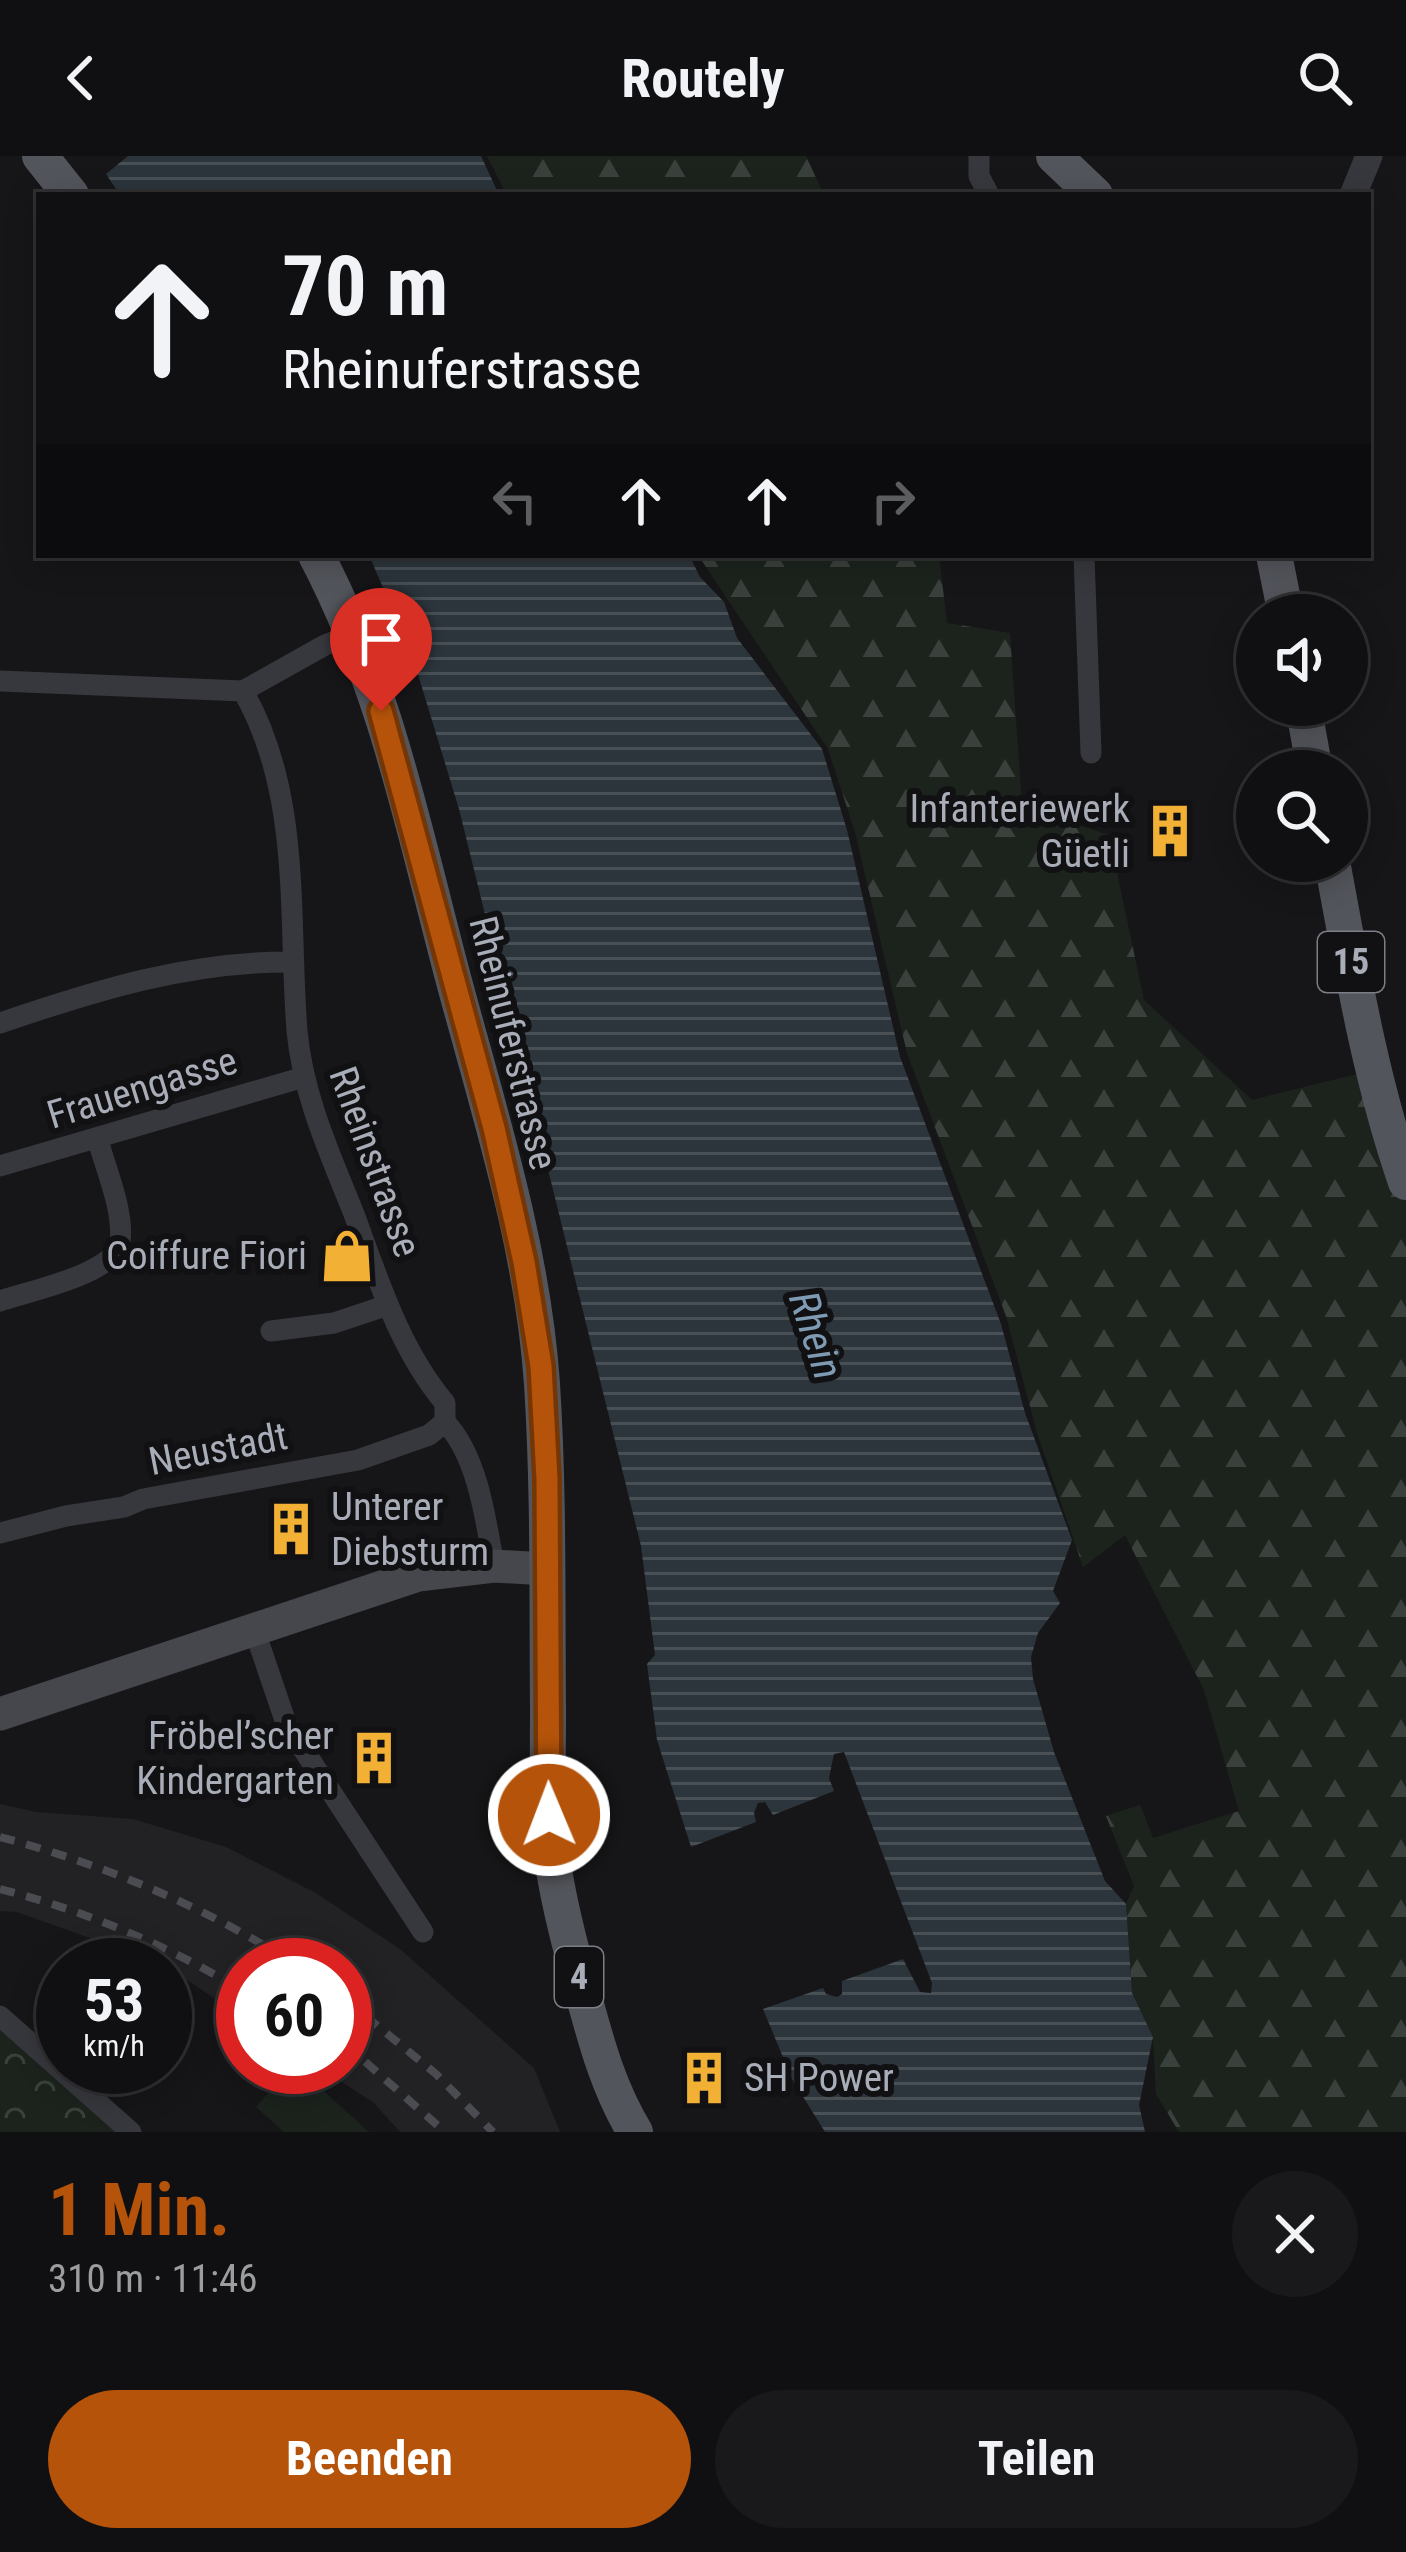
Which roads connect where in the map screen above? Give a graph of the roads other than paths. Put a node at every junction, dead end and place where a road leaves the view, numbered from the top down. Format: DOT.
graph roads {
  1 [pos="40,156"];
  2 [pos="979,156"];
  3 [pos="1054,156"];
  4 [pos="1369,156"];
  5 [pos="69,192"];
  6 [pos="987,192"];
  7 [pos="1092,192"];
  8 [pos="1354,192"];
  9 [pos="317,558"];
  10 [pos="1084,558"];
  11 [pos="1275,558"];
  12 [pos="1282,594"];
  13 [pos="353,634"];
  14 [pos="0,681"];
  15 [pos="243,691"];
  16 [pos="1091,753"];
  17 [pos="1336,882"];
  18 [pos="293,962"];
  19 [pos="0,1023"];
  20 [pos="304,1077"];
  21 [pos="98,1140"];
  22 [pos="0,1166"];
  23 [pos="1406,1182"];
  24 [pos="0,1301"];
  25 [pos="388,1305"];
  26 [pos="272,1331"];
  27 [pos="445,1422"];
  28 [pos="0,1533"];
  29 [pos="494,1566"];
  30 [pos="547,1569"];
  31 [pos="255,1631"];
  32 [pos="0,1714"];
  33 [pos="423,1932"];
  34 [pos="0,2016"];
  35 [pos="130,2132"];
  36 [pos="634,2132"];
  1 -- 5 [label="main road"];
  2 -- 6 [label="street"];
  3 -- 7 [label="main road"];
  4 -- 8 [label="street"];
  9 -- 13 [label="main road, Rheinuferstrasse / 4"];
  10 -- 16 [label="street"];
  11 -- 12 [label="main road"];
  13 -- 15 [label="street"];
  13 -- 30 [label="main road, Rheinuferstrasse / 4"];
  14 -- 15 [label="street"];
  15 -- 18 [label="street, Rheinstrasse"];
  17 -- 23 [label="main road, 15"];
  18 -- 19 [label="street"];
  18 -- 20 [label="street, Rheinstrasse"];
  20 -- 21 [label="street, Frauengasse"];
  20 -- 25 [label="street, Rheinstrasse"];
  21 -- 22 [label="street, Frauengasse"];
  21 -- 24 [label="street"];
  25 -- 26 [label="street"];
  25 -- 27 [label="street, Rheinstrasse"];
  27 -- 28 [label="street, Neustadt"];
  27 -- 29 [label="street, Rheinstrasse"];
  29 -- 30 [label="main road"];
  29 -- 31 [label="main road"];
  30 -- 36 [label="main road, 4"];
  31 -- 32 [label="main road"];
  31 -- 33 [label="street"];
  34 -- 35 [label="street"];
}
